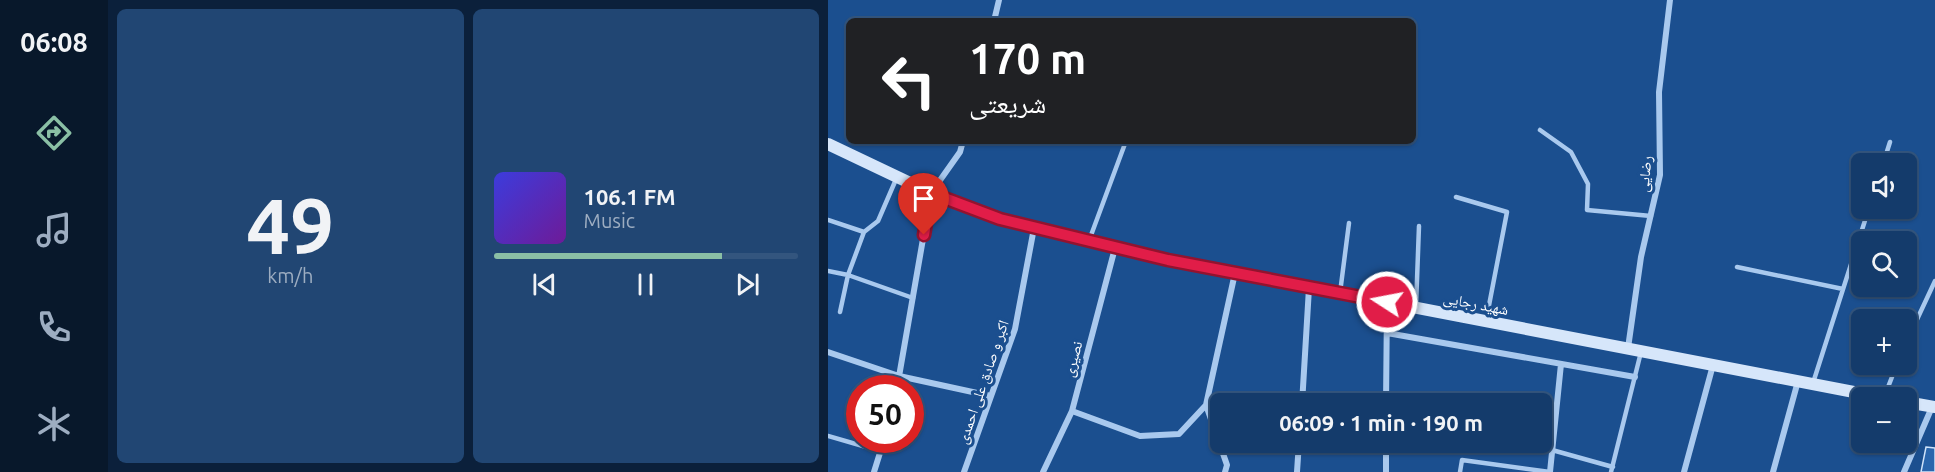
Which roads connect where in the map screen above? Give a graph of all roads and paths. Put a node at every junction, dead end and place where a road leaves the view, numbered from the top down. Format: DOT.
graph roads {
  1 [pos="999,0"];
  2 [pos="1670,0"];
  3 [pos="995,18"];
  4 [pos="1540,130"];
  5 [pos="1890,142"];
  6 [pos="828,144"];
  7 [pos="962,144"];
  8 [pos="1125,144"];
  9 [pos="1886,153"];
  10 [pos="897,176"];
  11 [pos="931,193"];
  12 [pos="1456,197"];
  13 [pos="1651,216"];
  14 [pos="1865,219"];
  15 [pos="828,220"];
  16 [pos="1348,222"];
  17 [pos="1419,226"];
  18 [pos="1034,227"];
  19 [pos="864,232"];
  20 [pos="1089,241"];
  21 [pos="1115,247"];
  22 [pos="1737,267"];
  23 [pos="828,271"];
  24 [pos="1235,273"];
  25 [pos="848,275"];
  26 [pos="1935,281"];
  27 [pos="1309,287"];
  28 [pos="1843,289"];
  29 [pos="1340,293"];
  30 [pos="913,298"];
  31 [pos="1387,302"];
  32 [pos="1416,307"];
  33 [pos="840,312"];
  34 [pos="1917,320"];
  35 [pos="1486,321"];
  36 [pos="1387,333"];
  37 [pos="1628,348"];
  38 [pos="1641,351"];
  39 [pos="828,352"];
  40 [pos="1561,364"];
  41 [pos="1713,364"];
  42 [pos="896,375"];
  43 [pos="899,375"];
  44 [pos="1635,376"];
  45 [pos="924,381"];
  46 [pos="1798,381"];
  47 [pos="1813,383"];
  48 [pos="1851,390"];
  49 [pos="1303,393"];
  50 [pos="1386,393"];
  51 [pos="991,396"];
  52 [pos="1917,404"];
  53 [pos="1206,405"];
  54 [pos="1934,407"];
  55 [pos="1072,411"];
  56 [pos="828,436"];
  57 [pos="846,441"];
  58 [pos="1552,450"];
  59 [pos="879,453"];
  60 [pos="1298,453"];
  61 [pos="1386,453"];
  62 [pos="1552,453"];
  63 [pos="1612,470"];
  64 [pos="874,472"];
  65 [pos="964,472"];
  66 [pos="1043,472"];
  67 [pos="1225,472"];
  68 [pos="1297,472"];
  69 [pos="1386,472"];
  70 [pos="1460,472"];
  71 [pos="1550,472"];
  72 [pos="1684,472"];
  73 [pos="1773,472"];
  74 [pos="1904,472"];
  1 -- 3 [label="street"];
  2 -- 13 [label="street, رضایی"];
  4 -- 13 [label="lane"];
  5 -- 9 [label="lane"];
  6 -- 10 [label="main road, شهید رجایی"];
  7 -- 11 [label="street"];
  8 -- 20 [label="lane"];
  10 -- 11 [label="main road, شهید رجایی"];
  10 -- 19 [label="lane"];
  11 -- 18 [label="main road, شهید رجایی"];
  11 -- 30 [label="street"];
  12 -- 35 [label="lane"];
  13 -- 37 [label="street, رضایی"];
  14 -- 28 [label="lane"];
  15 -- 19 [label="lane"];
  16 -- 29 [label="lane"];
  17 -- 32 [label="lane"];
  18 -- 20 [label="main road, شهید رجایی"];
  18 -- 51 [label="street, اکبر و صادق علی احمدی"];
  19 -- 25 [label="lane"];
  20 -- 21 [label="main road, شهید رجایی"];
  21 -- 24 [label="main road, شهید رجایی"];
  21 -- 55 [label="street, نصیری"];
  22 -- 28 [label="lane"];
  23 -- 25 [label="lane"];
  24 -- 27 [label="main road, شهید رجایی"];
  24 -- 53 [label="street"];
  25 -- 30 [label="lane"];
  25 -- 33 [label="lane"];
  26 -- 34 [label="lane"];
  27 -- 29 [label="main road, شهید رجایی"];
  27 -- 49 [label="street"];
  28 -- 47 [label="lane"];
  29 -- 31 [label="main road, شهید رجایی"];
  30 -- 43 [label="street"];
  31 -- 32 [label="main road, شهید رجایی"];
  31 -- 36 [label="street"];
  32 -- 35 [label="main road, شهید رجایی"];
  35 -- 37 [label="main road, شهید رجایی"];
  36 -- 40 [label="street"];
  36 -- 50 [label="street"];
  37 -- 38 [label="main road, شهید رجایی"];
  38 -- 41 [label="main road, شهید رجایی"];
  38 -- 44 [label="lane"];
  39 -- 42 [label="street"];
  40 -- 44 [label="street"];
  40 -- 58 [label="street"];
  41 -- 46 [label="main road, شهید رجایی"];
  41 -- 72 [label="street"];
  44 -- 63 [label="lane"];
  45 -- 51 [label="street"];
  46 -- 47 [label="main road, شهید رجایی"];
  46 -- 73 [label="street"];
  47 -- 48 [label="main road, شهید رجایی"];
  51 -- 65 [label="street, اکبر و صادق علی احمدی"];
  52 -- 54 [label="main road"];
  53 -- 55 [label="street"];
  53 -- 67 [label="street"];
  54 -- 74 [label="street"];
  55 -- 66 [label="street, نصیری"];
  56 -- 57 [label="lane"];
  58 -- 63 [label="lane"];
  59 -- 64 [label="street"];
  60 -- 68 [label="street"];
  61 -- 69 [label="street"];
  62 -- 71 [label="street"];
  70 -- 71 [label="lane"];
}
